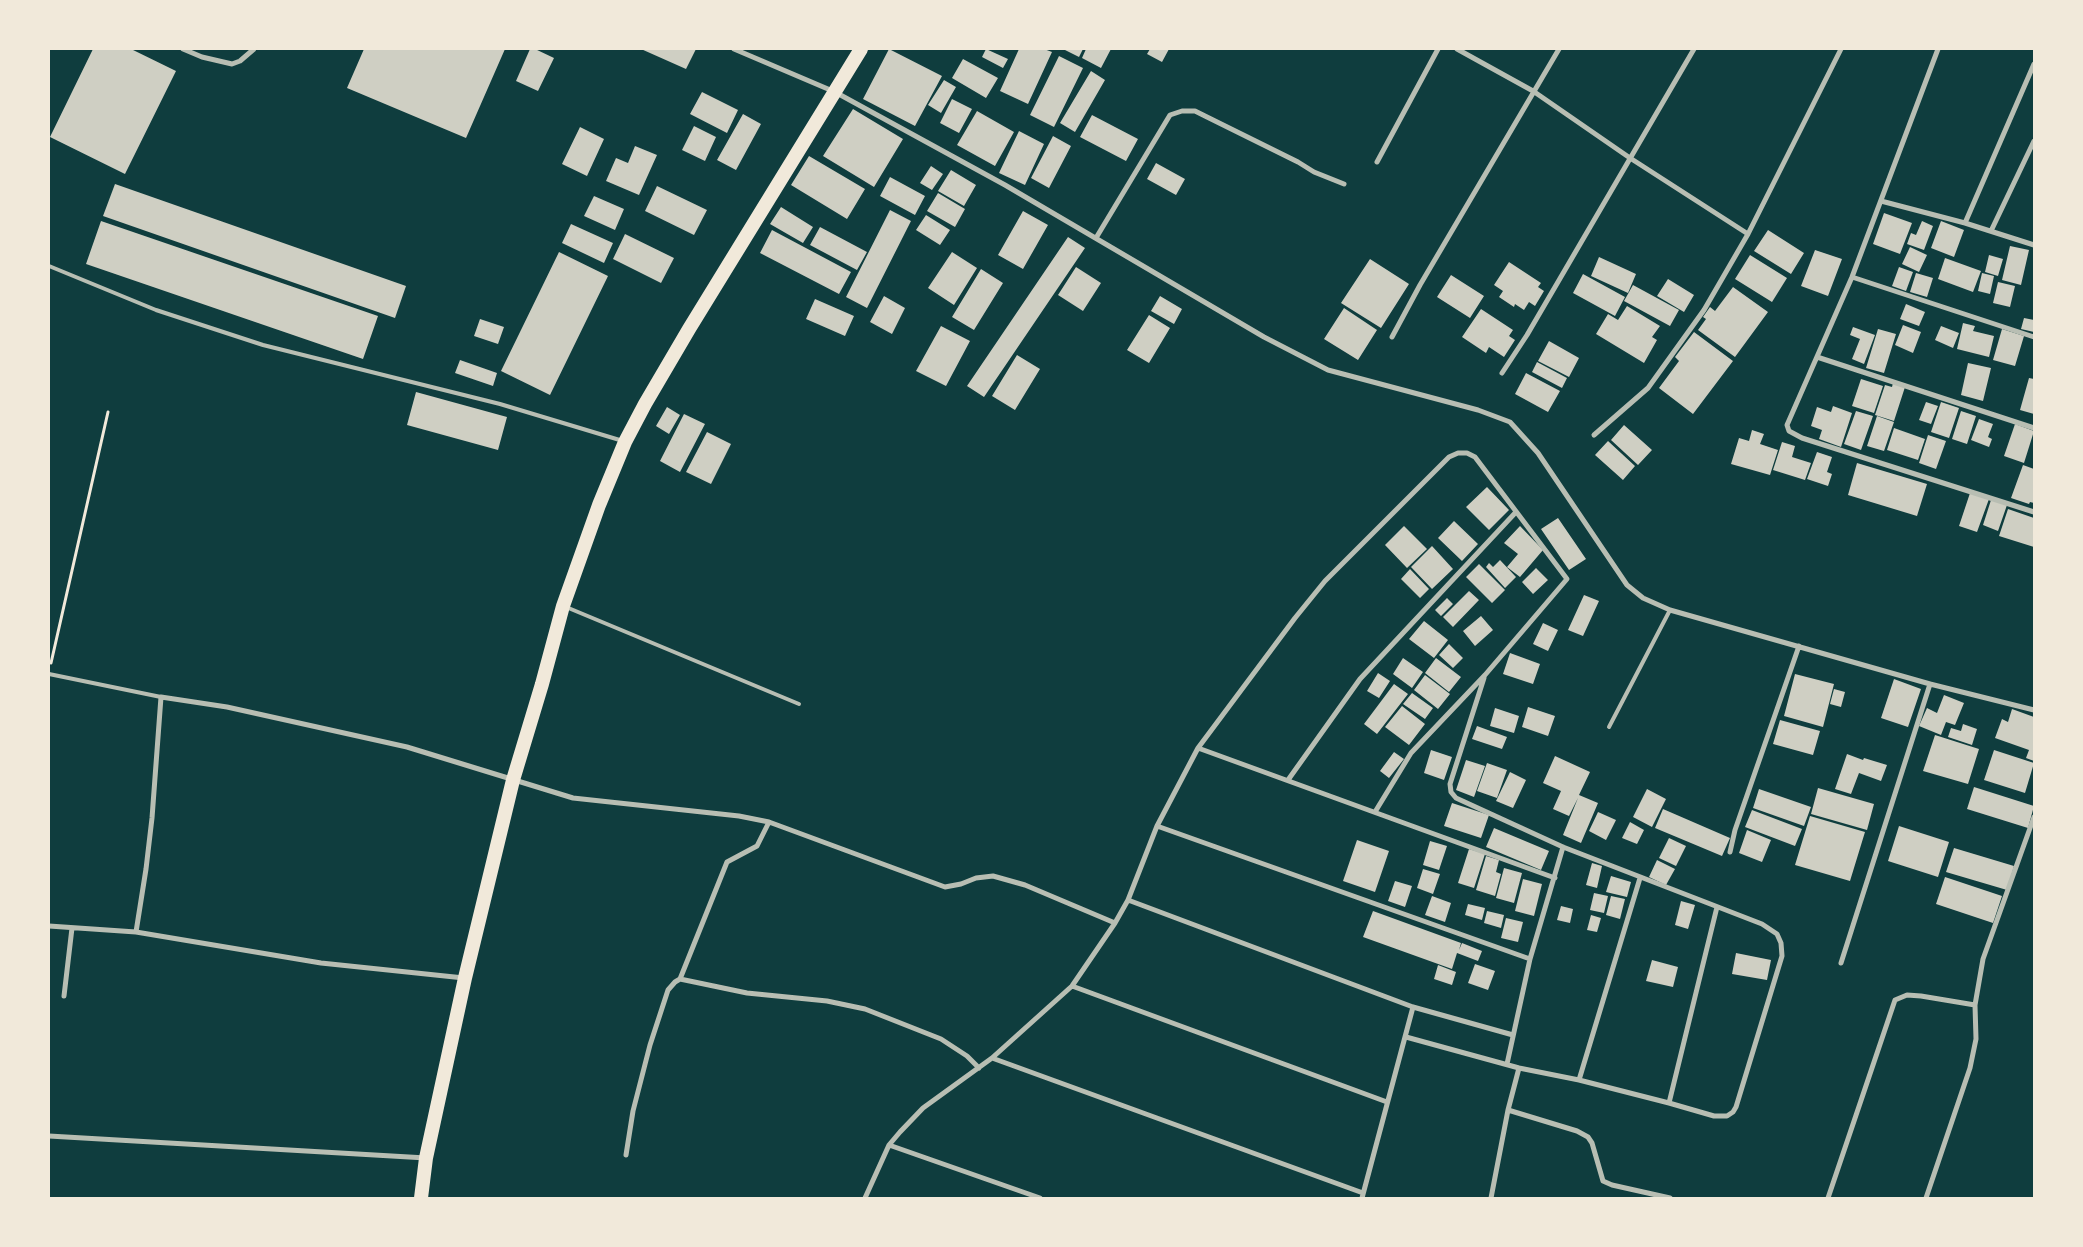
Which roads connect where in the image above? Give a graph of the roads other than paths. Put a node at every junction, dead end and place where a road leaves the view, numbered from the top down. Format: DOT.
graph roads {
  1 [pos="183,49"];
  2 [pos="254,49"];
  3 [pos="734,49"];
  4 [pos="861,49"];
  5 [pos="1438,49"];
  6 [pos="1457,49"];
  7 [pos="1559,49"];
  8 [pos="1694,49"];
  9 [pos="1841,49"];
  10 [pos="1938,49"];
  11 [pos="2034,64"];
  12 [pos="1533,91"];
  13 [pos="835,92"];
  14 [pos="2034,141"];
  15 [pos="1630,158"];
  16 [pos="1377,162"];
  17 [pos="1344,184"];
  18 [pos="1881,201"];
  19 [pos="1965,222"];
  20 [pos="1991,231"];
  21 [pos="1748,234"];
  22 [pos="1096,238"];
  23 [pos="2034,245"];
  24 [pos="49,266"];
  25 [pos="1852,277"];
  26 [pos="2034,336"];
  27 [pos="1392,337"];
  28 [pos="1817,357"];
  29 [pos="1502,373"];
  30 [pos="2034,428"];
  31 [pos="1594,436"];
  32 [pos="625,442"];
  33 [pos="1516,512"];
  34 [pos="2034,512"];
  35 [pos="563,606"];
  36 [pos="1670,610"];
  37 [pos="1799,646"];
  38 [pos="49,674"];
  39 [pos="1485,675"];
  40 [pos="1930,684"];
  41 [pos="161,697"];
  42 [pos="799,704"];
  43 [pos="2034,710"];
  44 [pos="1609,727"];
  45 [pos="1198,748"];
  46 [pos="513,780"];
  47 [pos="1288,780"];
  48 [pos="1375,812"];
  49 [pos="2034,817"];
  50 [pos="769,822"];
  51 [pos="1157,826"];
  52 [pos="1563,847"];
  53 [pos="1730,852"];
  54 [pos="1555,878"];
  55 [pos="1640,878"];
  56 [pos="1128,900"];
  57 [pos="1717,907"];
  58 [pos="1115,923"];
  59 [pos="49,926"];
  60 [pos="72,928"];
  61 [pos="136,932"];
  62 [pos="1530,959"];
  63 [pos="1841,963"];
  64 [pos="465,978"];
  65 [pos="680,979"];
  66 [pos="1072,986"];
  67 [pos="64,996"];
  68 [pos="1975,1006"];
  69 [pos="1413,1007"];
  70 [pos="1513,1035"];
  71 [pos="1406,1037"];
  72 [pos="992,1058"];
  73 [pos="1507,1064"];
  74 [pos="979,1068"];
  75 [pos="1519,1068"];
  76 [pos="1579,1080"];
  77 [pos="1387,1102"];
  78 [pos="1669,1103"];
  79 [pos="1508,1110"];
  80 [pos="49,1136"];
  81 [pos="889,1145"];
  82 [pos="626,1155"];
  83 [pos="426,1158"];
  84 [pos="1362,1196"];
  85 [pos="420,1198"];
  86 [pos="865,1198"];
  87 [pos="1040,1198"];
  88 [pos="1491,1198"];
  89 [pos="1670,1198"];
  90 [pos="1828,1198"];
  91 [pos="1926,1198"];
  1 -- 2 [label="street"];
  3 -- 13 [label="street"];
  4 -- 13 [label="highway"];
  5 -- 16 [label="street"];
  6 -- 12 [label="street"];
  7 -- 12 [label="street"];
  8 -- 15 [label="street"];
  9 -- 21 [label="street"];
  10 -- 18 [label="street"];
  11 -- 19 [label="street"];
  12 -- 15 [label="street"];
  12 -- 27 [label="street"];
  13 -- 22 [label="street"];
  13 -- 32 [label="highway"];
  14 -- 20 [label="street"];
  15 -- 21 [label="street"];
  15 -- 29 [label="street"];
  17 -- 22 [label="street"];
  18 -- 19 [label="street"];
  18 -- 25 [label="street"];
  19 -- 20 [label="street"];
  20 -- 23 [label="street"];
  21 -- 31 [label="street"];
  22 -- 36 [label="street"];
  24 -- 32 [label="lane"];
  25 -- 26 [label="street"];
  25 -- 28 [label="street"];
  28 -- 30 [label="street"];
  28 -- 34 [label="street"];
  32 -- 35 [label="highway"];
  33 -- 39 [label="street"];
  33 -- 45 [label="street"];
  33 -- 47 [label="street"];
  35 -- 42 [label="lane"];
  35 -- 46 [label="highway"];
  36 -- 37 [label="street"];
  36 -- 44 [label="lane"];
  37 -- 40 [label="street"];
  37 -- 53 [label="street"];
  38 -- 41 [label="lane"];
  39 -- 48 [label="street"];
  39 -- 52 [label="street"];
  40 -- 43 [label="street"];
  40 -- 63 [label="street"];
  41 -- 46 [label="street"];
  41 -- 61 [label="street"];
  45 -- 47 [label="street"];
  45 -- 51 [label="street"];
  46 -- 50 [label="street"];
  46 -- 64 [label="highway"];
  47 -- 48 [label="street"];
  48 -- 54 [label="street"];
  49 -- 68 [label="street"];
  50 -- 58 [label="street"];
  50 -- 65 [label="street"];
  51 -- 56 [label="street"];
  51 -- 62 [label="street"];
  52 -- 54 [label="street"];
  52 -- 55 [label="street"];
  54 -- 62 [label="street"];
  55 -- 57 [label="street"];
  55 -- 76 [label="street"];
  56 -- 58 [label="street"];
  56 -- 69 [label="street"];
  57 -- 78 [label="street"];
  57 -- 78 [label="street"];
  58 -- 66 [label="street"];
  59 -- 60 [label="street"];
  60 -- 61 [label="street"];
  60 -- 67 [label="street"];
  61 -- 64 [label="street"];
  62 -- 70 [label="street"];
  64 -- 83 [label="highway"];
  65 -- 74 [label="street"];
  65 -- 82 [label="street"];
  66 -- 72 [label="street"];
  66 -- 77 [label="street"];
  68 -- 90 [label="street"];
  68 -- 91 [label="street"];
  69 -- 70 [label="street"];
  69 -- 71 [label="street"];
  70 -- 73 [label="street"];
  71 -- 73 [label="street"];
  71 -- 77 [label="street"];
  72 -- 74 [label="street"];
  72 -- 84 [label="street"];
  73 -- 75 [label="street"];
  74 -- 81 [label="street"];
  75 -- 76 [label="street"];
  75 -- 79 [label="street"];
  76 -- 78 [label="street"];
  77 -- 84 [label="street"];
  79 -- 88 [label="street"];
  79 -- 89 [label="street"];
  80 -- 83 [label="street"];
  81 -- 86 [label="street"];
  81 -- 87 [label="street"];
  83 -- 85 [label="highway"];
}
